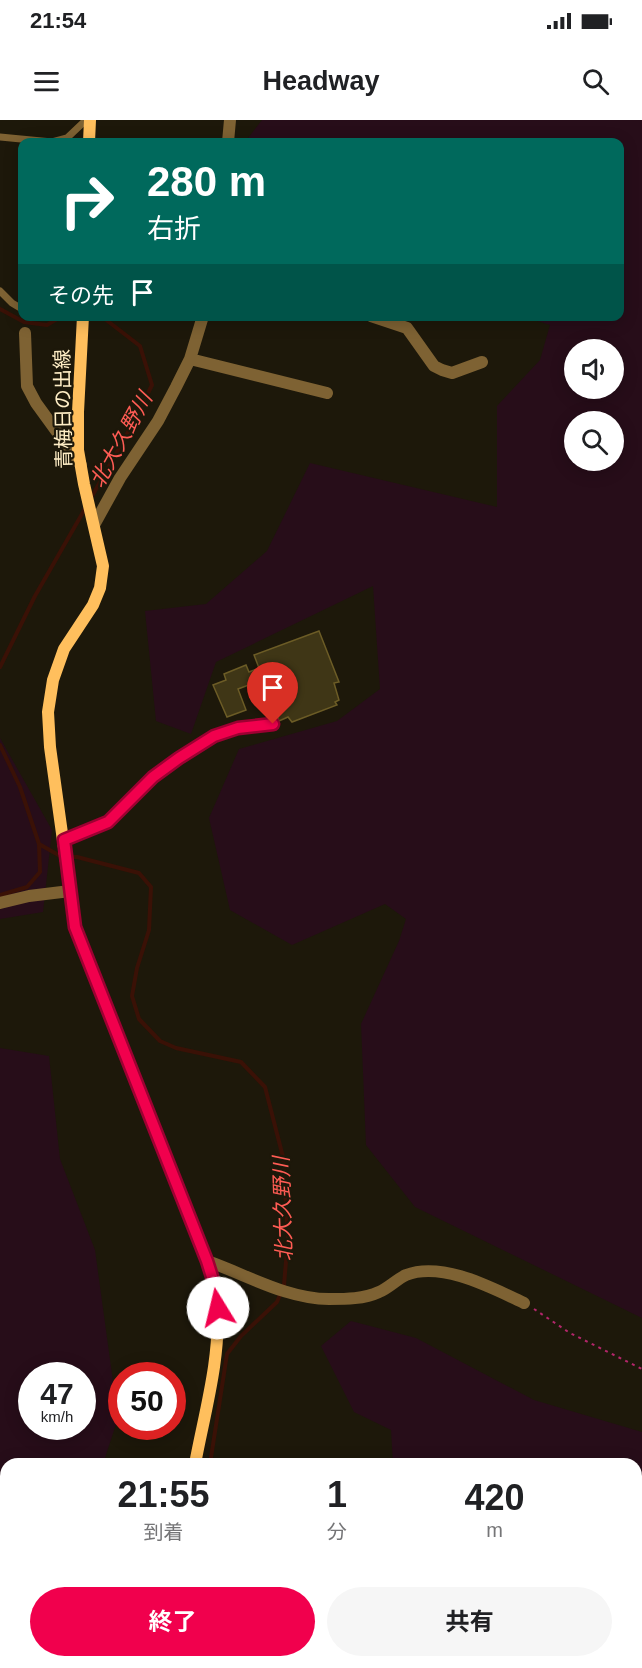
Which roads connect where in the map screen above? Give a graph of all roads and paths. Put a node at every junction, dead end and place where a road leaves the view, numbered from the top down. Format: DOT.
graph roads {
  1 [pos="88,120"];
  2 [pos="230,120"];
  3 [pos="0,137"];
  4 [pos="68,138"];
  5 [pos="89,138"];
  6 [pos="228,138"];
  7 [pos="18,139"];
  8 [pos="0,291"];
  9 [pos="18,307"];
  10 [pos="201,321"];
  11 [pos="386,321"];
  12 [pos="82,322"];
  13 [pos="25,333"];
  14 [pos="190,359"];
  15 [pos="482,362"];
  16 [pos="327,393"];
  17 [pos="81,465"];
  18 [pos="94,525"];
  19 [pos="273,724"];
  20 [pos="65,846"];
  21 [pos="70,891"];
  22 [pos="0,903"];
  23 [pos="207,1261"];
  24 [pos="524,1303"];
  25 [pos="642,1369"];
  26 [pos="196,1458"];
  1 -- 4 [label="lane"];
  1 -- 5 [label="main road"];
  2 -- 6 [label="street"];
  3 -- 7 [label="lane"];
  8 -- 9 [label="lane"];
  10 -- 14 [label="street"];
  11 -- 15 [label="street"];
  12 -- 17 [label="main road, 青梅日の出線"];
  13 -- 17 [label="street"];
  14 -- 16 [label="street"];
  14 -- 18 [label="street"];
  17 -- 18 [label="main road, 青梅日の出線"];
  18 -- 20 [label="main road, 青梅日の出線"];
  19 -- 20 [label="street"];
  20 -- 21 [label="main road, 青梅日の出線"];
  21 -- 22 [label="street"];
  21 -- 23 [label="main road, 青梅日の出線"];
  23 -- 24 [label="street"];
  23 -- 26 [label="main road, 青梅日の出線"];
  24 -- 25 [label="path"];
}
